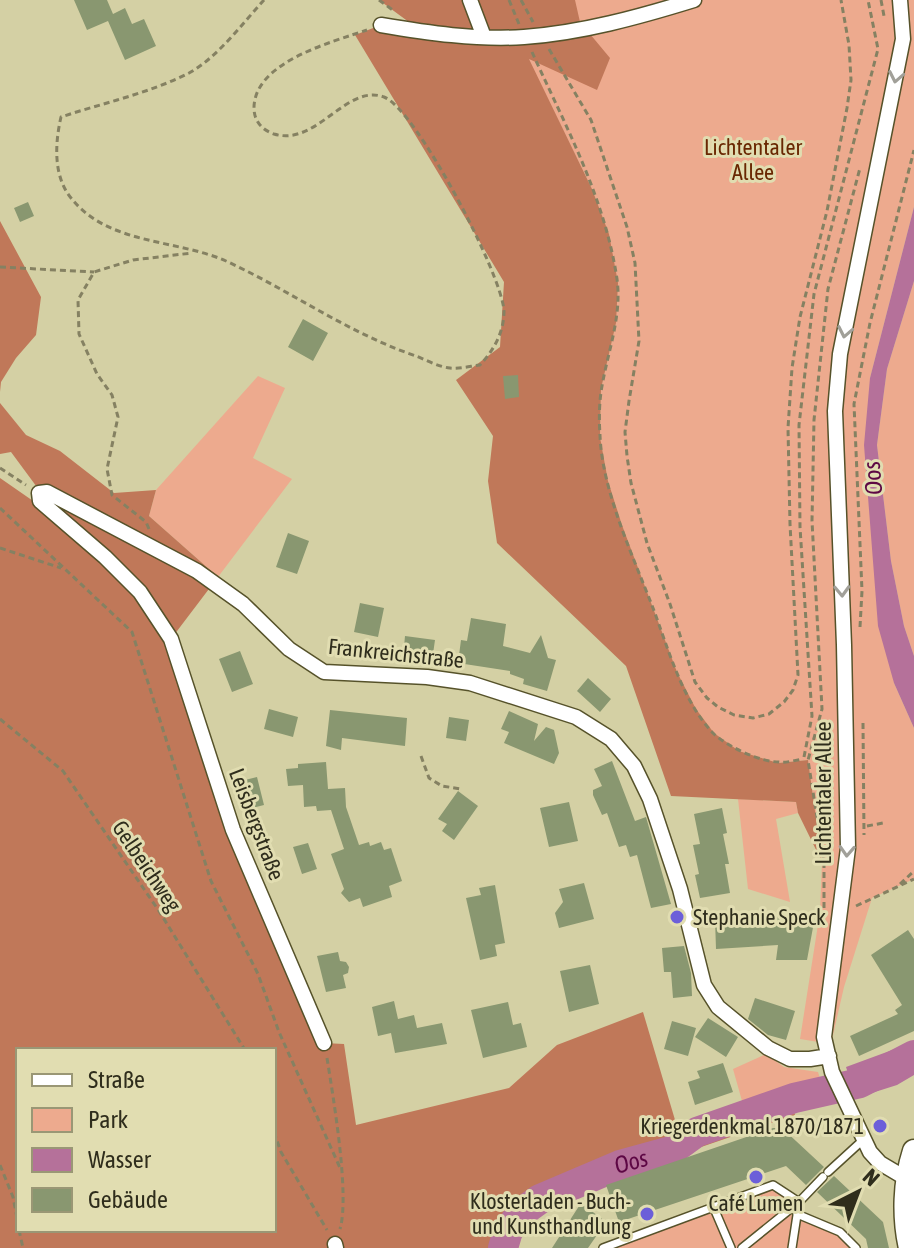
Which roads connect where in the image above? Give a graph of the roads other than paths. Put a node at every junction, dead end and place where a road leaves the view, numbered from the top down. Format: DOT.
graph roads {
  1 [pos="470,0"];
  2 [pos="694,0"];
  3 [pos="900,0"];
  4 [pos="381,25"];
  5 [pos="484,37"];
  6 [pos="39,493"];
  7 [pos="324,1043"];
  8 [pos="829,1056"];
  9 [pos="863,1140"];
  10 [pos="914,1151"];
  11 [pos="907,1179"];
  12 [pos="799,1202"];
  13 [pos="713,1206"];
  14 [pos="797,1214"];
  15 [pos="603,1248"];
  16 [pos="731,1248"];
  17 [pos="742,1248"];
  18 [pos="792,1248"];
  19 [pos="856,1248"];
  20 [pos="910,1248"];
  1 -- 5 [label="street"];
  2 -- 5 [label="street"];
  3 -- 8 [label="street, Lichtentaler Allee, one-way"];
  4 -- 5 [label="street"];
  6 -- 7 [label="street, Leisbergstraße"];
  6 -- 8 [label="street, Frankreichstraße"];
  8 -- 9 [label="street, Lichtentaler Allee"];
  9 -- 11 [label="street, Lichtentaler Allee"];
  9 -- 12 [label="lane"];
  10 -- 11 [label="main road"];
  11 -- 20 [label="main road"];
  12 -- 13 [label="lane"];
  12 -- 14 [label="lane"];
  12 -- 17 [label="lane"];
  13 -- 15 [label="lane"];
  13 -- 16 [label="lane"];
  14 -- 18 [label="lane"];
  14 -- 19 [label="lane"];
}
